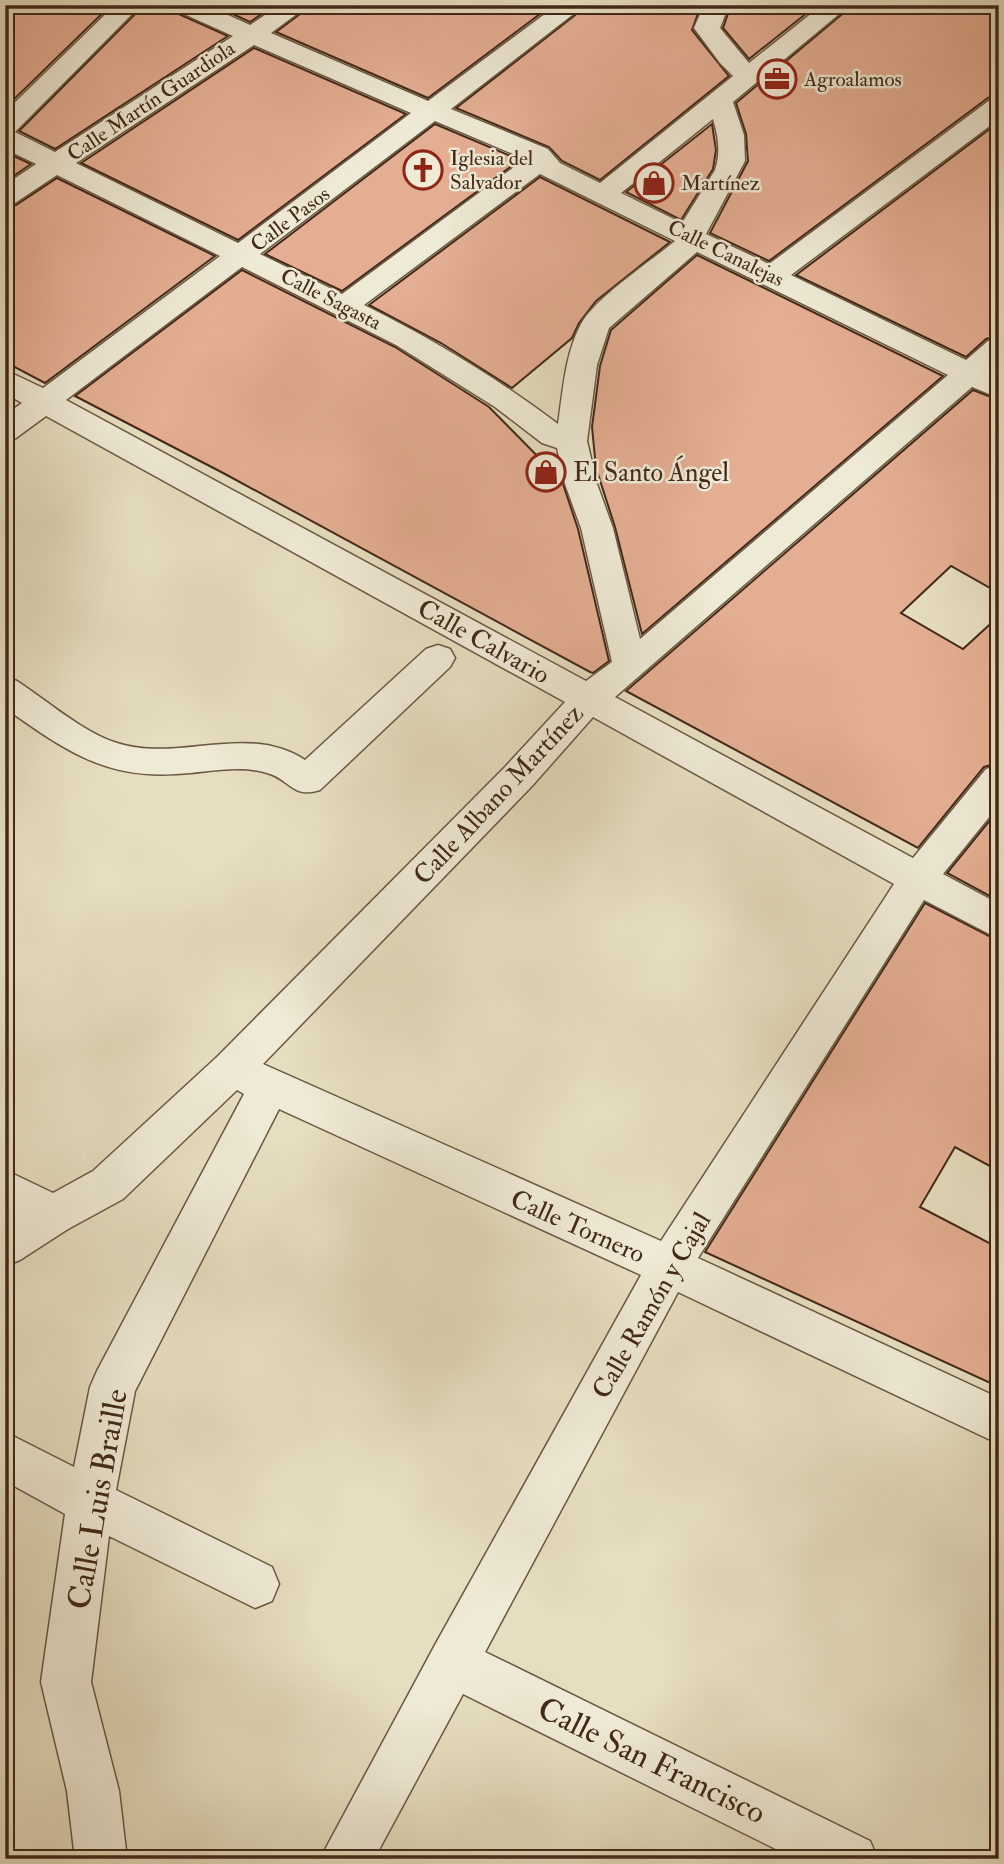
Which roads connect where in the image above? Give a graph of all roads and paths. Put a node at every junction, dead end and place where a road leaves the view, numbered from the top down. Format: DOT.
graph roads {
  1 [pos="129,5"];
  2 [pos="184,5"];
  3 [pos="296,5"];
  4 [pos="573,5"];
  5 [pos="717,5"];
  6 [pos="838,5"];
  7 [pos="251,35"];
  8 [pos="749,77"];
  9 [pos="720,100"];
  10 [pos="999,106"];
  11 [pos="430,112"];
  12 [pos="5,127"];
  13 [pos="5,138"];
  14 [pos="542,160"];
  15 [pos="57,163"];
  16 [pos="604,193"];
  17 [pos="5,197"];
  18 [pos="692,236"];
  19 [pos="242,255"];
  20 [pos="772,276"];
  21 [pos="344,306"];
  22 [pos="999,348"];
  23 [pos="968,372"];
  24 [pos="5,380"];
  25 [pos="999,388"];
  26 [pos="46,401"];
  27 [pos="5,431"];
  28 [pos="571,441"];
  29 [pos="438,658"];
  30 [pos="630,667"];
  31 [pos="589,698"];
  32 [pos="10,701"];
  33 [pos="999,779"];
  34 [pos="918,878"];
  35 [pos="999,923"];
  36 [pos="250,1078"];
  37 [pos="5,1189"];
  38 [pos="53,1214"];
  39 [pos="5,1246"];
  40 [pos="669,1266"];
  41 [pos="999,1422"];
  42 [pos="5,1455"];
  43 [pos="90,1502"];
  44 [pos="255,1584"];
  45 [pos="452,1662"];
  46 [pos="101,1859"];
  47 [pos="346,1859"];
  48 [pos="852,1859"];
  1 -- 12 [label="street"];
  2 -- 7 [label="street, Calle Canalejas"];
  3 -- 7 [label="street, Calle Martín Guardiola"];
  4 -- 11 [label="street, Calle Pasos"];
  5 -- 8 [label="street"];
  6 -- 8 [label="street"];
  7 -- 11 [label="street, Calle Canalejas"];
  7 -- 15 [label="street, Calle Martín Guardiola"];
  8 -- 9 [label="street"];
  9 -- 16 [label="street"];
  9 -- 18 [label="street"];
  10 -- 20 [label="street"];
  11 -- 14 [label="street, Calle Canalejas"];
  11 -- 19 [label="street, Calle Pasos"];
  13 -- 15 [label="street, Calle Sagasta"];
  14 -- 16 [label="street, Calle Canalejas"];
  14 -- 21 [label="street"];
  15 -- 17 [label="street, Calle Martín Guardiola"];
  15 -- 19 [label="street, Calle Sagasta"];
  16 -- 18 [label="street, Calle Canalejas"];
  18 -- 20 [label="street, Calle Canalejas"];
  18 -- 28 [label="street"];
  19 -- 21 [label="street, Calle Sagasta"];
  19 -- 26 [label="street, Calle Pasos"];
  20 -- 23 [label="street, Calle Canalejas"];
  21 -- 28 [label="street, Calle Sagasta"];
  22 -- 23 [label="street, Calle Albano Martínez"];
  23 -- 25 [label="street, Calle Canalejas"];
  23 -- 30 [label="street, Calle Albano Martínez"];
  24 -- 26 [label="street, Calle Calvario"];
  26 -- 27 [label="street, Calle Pasos"];
  26 -- 31 [label="street, Calle Calvario"];
  28 -- 30 [label="street"];
  29 -- 32 [label="street"];
  30 -- 31 [label="street, Calle Albano Martínez"];
  31 -- 34 [label="street, Calle Calvario"];
  31 -- 36 [label="street, Calle Albano Martínez"];
  33 -- 34 [label="street, Calle Ramón y Cajal"];
  34 -- 35 [label="street, Calle Calvario"];
  34 -- 40 [label="street, Calle Ramón y Cajal"];
  36 -- 38 [label="street, Calle Albano Martínez"];
  36 -- 40 [label="street, Calle Tornero"];
  36 -- 43 [label="street, Calle Luis Braille"];
  37 -- 38 [label="street"];
  38 -- 39 [label="street, Calle Albano Martínez"];
  40 -- 41 [label="street, Calle Tornero"];
  40 -- 45 [label="street, Calle Ramón y Cajal"];
  42 -- 43 [label="street"];
  43 -- 44 [label="street"];
  43 -- 46 [label="street, Calle Luis Braille"];
  45 -- 47 [label="street, Calle Ramón y Cajal"];
  45 -- 48 [label="street, Calle San Francisco"];
}
